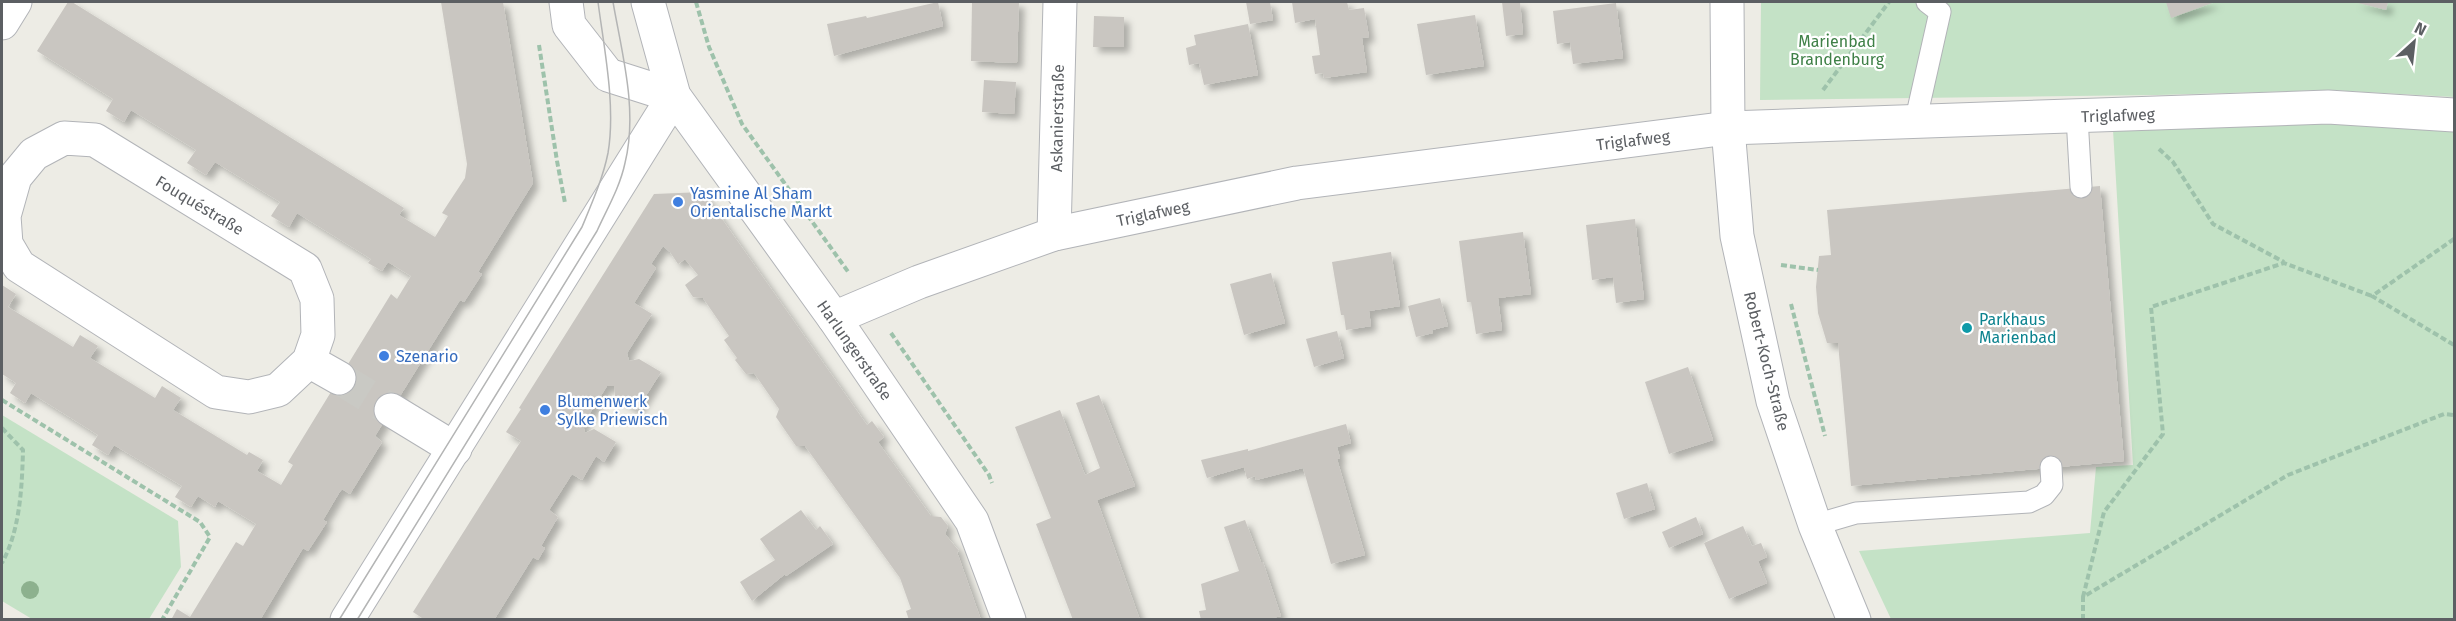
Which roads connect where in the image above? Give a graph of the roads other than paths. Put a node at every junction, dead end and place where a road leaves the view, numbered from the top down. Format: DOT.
graph roads {
  1 [pos="15,2"];
  2 [pos="566,2"];
  3 [pos="1060,2"];
  4 [pos="1727,2"];
  5 [pos="1926,2"];
  6 [pos="651,5"];
  7 [pos="2,23"];
  8 [pos="674,96"];
  9 [pos="2454,116"];
  10 [pos="2077,117"];
  11 [pos="1915,123"];
  12 [pos="1728,128"];
  13 [pos="8,173"];
  14 [pos="2081,188"];
  15 [pos="1054,234"];
  16 [pos="834,318"];
  17 [pos="309,361"];
  18 [pos="339,378"];
  19 [pos="392,410"];
  20 [pos="455,449"];
  21 [pos="2051,468"];
  22 [pos="1815,525"];
  23 [pos="347,620"];
  24 [pos="1009,620"];
  25 [pos="1854,620"];
  1 -- 7 [label="street"];
  2 -- 8 [label="street"];
  3 -- 15 [label="street, Askanierstraße"];
  4 -- 12 [label="street, Robert-Koch-Straße"];
  5 -- 11 [label="lane"];
  6 -- 8 [label="street, Harlungerstraße"];
  8 -- 16 [label="street, Harlungerstraße"];
  8 -- 20 [label="street"];
  9 -- 10 [label="street, Triglafweg"];
  10 -- 11 [label="street, Triglafweg"];
  10 -- 14 [label="lane"];
  11 -- 12 [label="street, Triglafweg"];
  12 -- 15 [label="street, Triglafweg"];
  12 -- 22 [label="street, Robert-Koch-Straße"];
  13 -- 17 [label="street, Fouquéstraße"];
  13 -- 17 [label="street, Fouquéstraße"];
  15 -- 16 [label="street, Triglafweg"];
  16 -- 24 [label="street, Harlungerstraße"];
  17 -- 18 [label="street"];
  19 -- 20 [label="street"];
  20 -- 23 [label="street"];
  21 -- 22 [label="lane"];
  22 -- 25 [label="street, Robert-Koch-Straße"];
}
